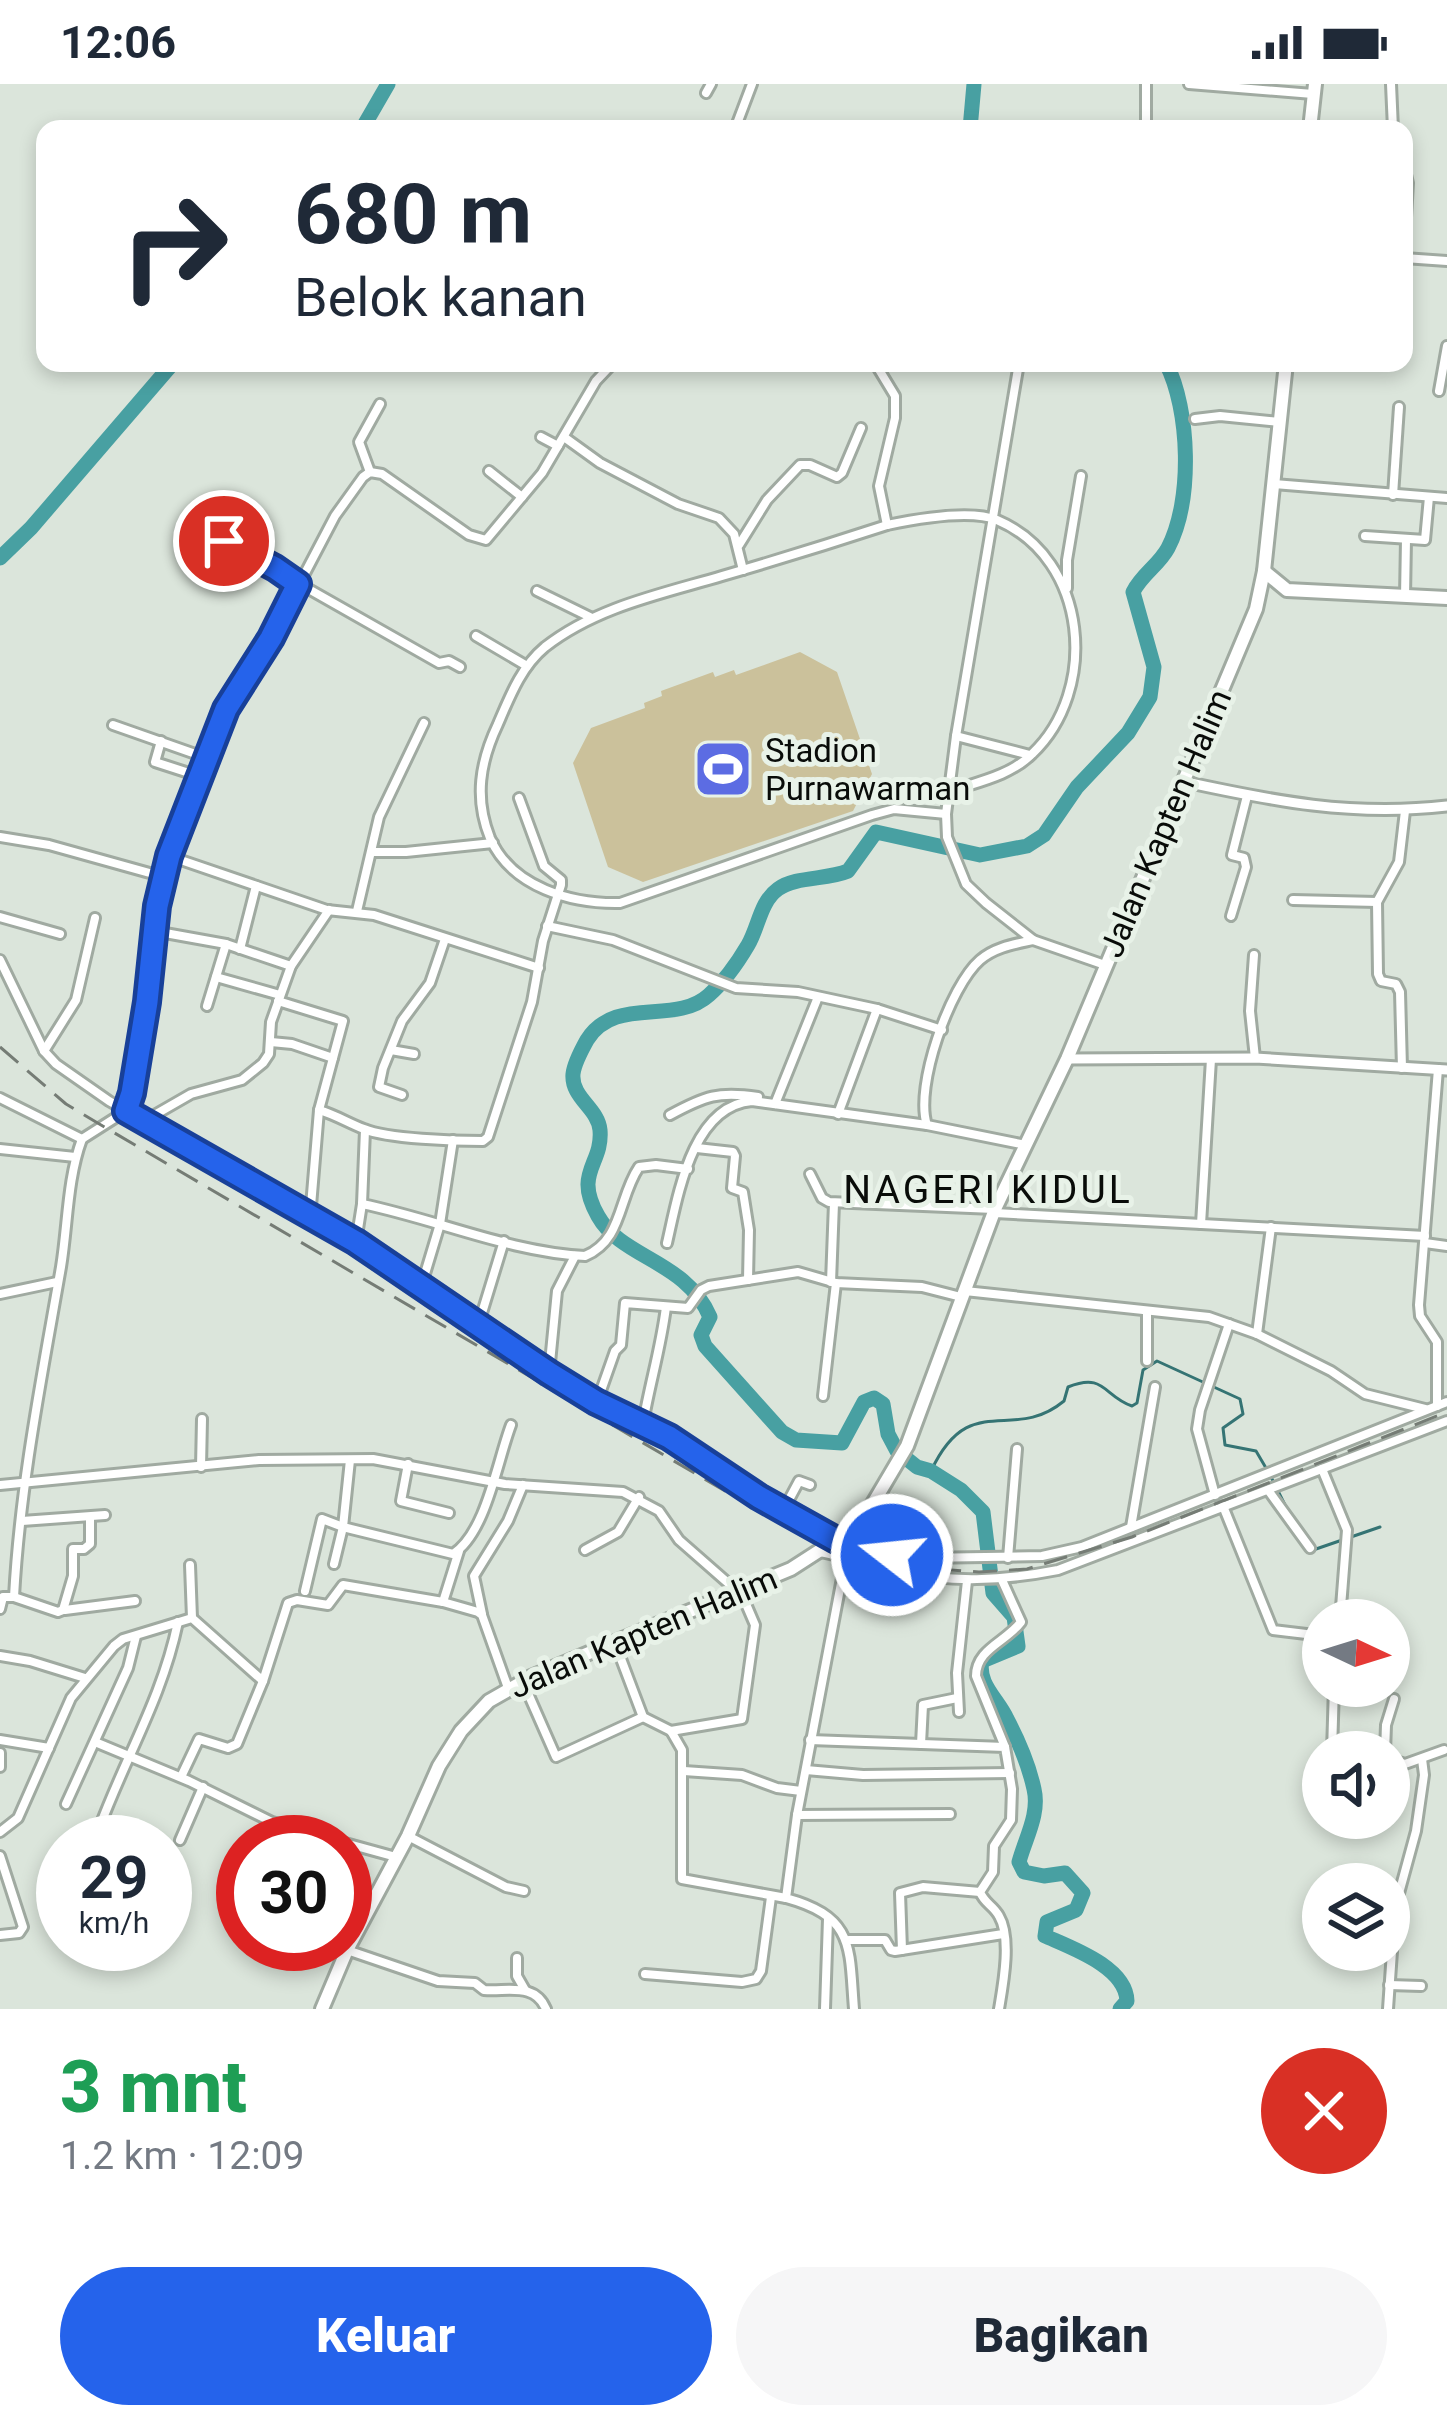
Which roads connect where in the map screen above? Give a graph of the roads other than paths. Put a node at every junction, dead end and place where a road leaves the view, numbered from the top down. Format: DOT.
graph roads {
  1 [pos="1147,84"];
  2 [pos="1189,84"];
  3 [pos="1391,84"];
  4 [pos="750,85"];
  5 [pos="1227,86"];
  6 [pos="1246,87"];
  7 [pos="1314,89"];
  8 [pos="738,120"];
  9 [pos="1146,120"];
  10 [pos="1311,120"];
  11 [pos="1393,120"];
  12 [pos="1413,256"];
  13 [pos="1447,262"];
  14 [pos="1447,346"];
  15 [pos="604,372"];
  16 [pos="880,372"];
  17 [pos="1018,372"];
  18 [pos="1285,372"];
  19 [pos="1439,391"];
  20 [pos="380,404"];
  21 [pos="1399,406"];
  22 [pos="1195,419"];
  23 [pos="1280,422"];
  24 [pos="861,428"];
  25 [pos="541,436"];
  26 [pos="561,442"];
  27 [pos="489,471"];
  28 [pos="370,472"];
  29 [pos="1081,476"];
  30 [pos="1274,484"];
  31 [pos="1393,495"];
  32 [pos="522,497"];
  33 [pos="1429,497"];
  34 [pos="1447,498"];
  35 [pos="994,519"];
  36 [pos="887,525"];
  37 [pos="1365,536"];
  38 [pos="1406,538"];
  39 [pos="224,541"];
  40 [pos="739,546"];
  41 [pos="742,570"];
  42 [pos="1264,571"];
  43 [pos="298,584"];
  44 [pos="1287,590"];
  45 [pos="537,591"];
  46 [pos="1068,595"];
  47 [pos="1405,597"];
  48 [pos="1447,598"];
  49 [pos="1256,609"];
  50 [pos="591,618"];
  51 [pos="476,636"];
  52 [pos="527,665"];
  53 [pos="460,667"];
  54 [pos="424,723"];
  55 [pos="113,724"];
  56 [pos="956,736"];
  57 [pos="161,741"];
  58 [pos="1031,756"];
  59 [pos="205,757"];
  60 [pos="189,773"];
  61 [pos="1180,781"];
  62 [pos="948,792"];
  63 [pos="1247,796"];
  64 [pos="520,798"];
  65 [pos="1447,806"];
  66 [pos="1405,811"];
  67 [pos="946,814"];
  68 [pos="0,837"];
  69 [pos="493,843"];
  70 [pos="372,852"];
  71 [pos="169,856"];
  72 [pos="164,877"];
  73 [pos="256,886"];
  74 [pos="556,896"];
  75 [pos="1293,900"];
  76 [pos="1377,902"];
  77 [pos="329,910"];
  78 [pos="357,911"];
  79 [pos="1231,916"];
  80 [pos="0,917"];
  81 [pos="95,918"];
  82 [pos="547,926"];
  83 [pos="154,931"];
  84 [pos="60,934"];
  85 [pos="445,939"];
  86 [pos="1033,940"];
  87 [pos="226,944"];
  88 [pos="240,949"];
  89 [pos="1254,956"];
  90 [pos="0,960"];
  91 [pos="1105,964"];
  92 [pos="291,966"];
  93 [pos="539,968"];
  94 [pos="216,977"];
  95 [pos="818,997"];
  96 [pos="279,998"];
  97 [pos="208,1006"];
  98 [pos="877,1009"];
  99 [pos="942,1030"];
  100 [pos="271,1042"];
  101 [pos="391,1050"];
  102 [pos="44,1051"];
  103 [pos="414,1054"];
  104 [pos="333,1058"];
  105 [pos="1211,1058"];
  106 [pos="1255,1058"];
  107 [pos="1067,1059"];
  108 [pos="1402,1067"];
  109 [pos="1442,1070"];
  110 [pos="402,1096"];
  111 [pos="0,1098"];
  112 [pos="776,1102"];
  113 [pos="319,1110"];
  114 [pos="126,1111"];
  115 [pos="838,1114"];
  116 [pos="670,1115"];
  117 [pos="144,1120"];
  118 [pos="927,1125"];
  119 [pos="365,1130"];
  120 [pos="82,1139"];
  121 [pos="453,1140"];
  122 [pos="1028,1145"];
  123 [pos="698,1148"];
  124 [pos="0,1149"];
  125 [pos="75,1157"];
  126 [pos="688,1169"];
  127 [pos="810,1174"];
  128 [pos="834,1203"];
  129 [pos="362,1204"];
  130 [pos="994,1211"];
  131 [pos="310,1218"];
  132 [pos="440,1224"];
  133 [pos="1202,1224"];
  134 [pos="1271,1227"];
  135 [pos="1425,1239"];
  136 [pos="504,1240"];
  137 [pos="356,1242"];
  138 [pos="668,1243"];
  139 [pos="1447,1246"];
  140 [pos="575,1256"];
  141 [pos="748,1280"];
  142 [pos="58,1281"];
  143 [pos="834,1283"];
  144 [pos="421,1287"];
  145 [pos="0,1294"];
  146 [pos="962,1294"];
  147 [pos="666,1307"];
  148 [pos="1147,1311"];
  149 [pos="1229,1324"];
  150 [pos="478,1326"];
  151 [pos="1257,1334"];
  152 [pos="1147,1361"];
  153 [pos="549,1373"];
  154 [pos="1155,1387"];
  155 [pos="824,1396"];
  156 [pos="596,1402"];
  157 [pos="1437,1406"];
  158 [pos="202,1419"];
  159 [pos="1447,1421"];
  160 [pos="643,1423"];
  161 [pos="511,1425"];
  162 [pos="1017,1449"];
  163 [pos="350,1460"];
  164 [pos="408,1463"];
  165 [pos="201,1467"];
  166 [pos="1322,1469"];
  167 [pos="491,1482"];
  168 [pos="24,1484"];
  169 [pos="0,1485"];
  170 [pos="809,1485"];
  171 [pos="523,1486"];
  172 [pos="1274,1488"];
  173 [pos="1215,1495"];
  174 [pos="639,1497"];
  175 [pos="1223,1506"];
  176 [pos="784,1509"];
  177 [pos="449,1513"];
  178 [pos="105,1515"];
  179 [pos="90,1517"];
  180 [pos="22,1521"];
  181 [pos="343,1527"];
  182 [pos="1130,1528"];
  183 [pos="836,1540"];
  184 [pos="1310,1548"];
  185 [pos="585,1550"];
  186 [pos="459,1552"];
  187 [pos="818,1552"];
  188 [pos="846,1557"];
  189 [pos="1008,1558"];
  190 [pos="334,1564"];
  191 [pos="190,1565"];
  192 [pos="998,1580"];
  193 [pos="967,1581"];
  194 [pos="737,1589"];
  195 [pos="305,1592"];
  196 [pos="14,1597"];
  197 [pos="1341,1599"];
  198 [pos="135,1601"];
  199 [pos="443,1602"];
  200 [pos="0,1609"];
  201 [pos="63,1610"];
  202 [pos="482,1615"];
  203 [pos="192,1618"];
  204 [pos="178,1622"];
  205 [pos="1302,1633"];
  206 [pos="136,1635"];
  207 [pos="615,1642"];
  208 [pos="0,1656"];
  209 [pos="86,1678"];
  210 [pos="263,1681"];
  211 [pos="522,1681"];
  212 [pos="508,1688"];
  213 [pos="957,1698"];
  214 [pos="959,1712"];
  215 [pos="643,1717"];
  216 [pos="671,1731"];
  217 [pos="811,1739"];
  218 [pos="0,1740"];
  219 [pos="95,1742"];
  220 [pos="921,1744"];
  221 [pos="1005,1747"];
  222 [pos="49,1748"];
  223 [pos="1444,1750"];
  224 [pos="0,1753"];
  225 [pos="128,1756"];
  226 [pos="1422,1759"];
  227 [pos="1410,1763"];
  228 [pos="0,1768"];
  229 [pos="806,1770"];
  230 [pos="684,1771"];
  231 [pos="1010,1773"];
  232 [pos="181,1778"];
  233 [pos="203,1787"];
  234 [pos="802,1791"];
  235 [pos="66,1804"];
  236 [pos="950,1814"];
  237 [pos="104,1815"];
  238 [pos="191,1815"];
  239 [pos="262,1815"];
  240 [pos="797,1815"];
  241 [pos="0,1832"];
  242 [pos="407,1836"];
  243 [pos="372,1851"];
  244 [pos="0,1856"];
  245 [pos="396,1857"];
  246 [pos="524,1891"];
  247 [pos="980,1892"];
  248 [pos="771,1897"];
  249 [pos="786,1898"];
  250 [pos="372,1903"];
  251 [pos="828,1917"];
  252 [pos="1003,1934"];
  253 [pos="0,1935"];
  254 [pos="849,1940"];
  255 [pos="902,1950"];
  256 [pos="517,1958"];
  257 [pos="372,1959"];
  258 [pos="338,1971"];
  259 [pos="645,1974"];
  260 [pos="1389,1985"];
  261 [pos="1421,1986"];
  262 [pos="525,1990"];
  263 [pos="322,2009"];
  264 [pos="545,2009"];
  265 [pos="825,2009"];
  266 [pos="854,2009"];
  267 [pos="999,2009"];
  268 [pos="1388,2009"];
  1 -- 9 [label="street"];
  2 -- 5 [label="street"];
  3 -- 11 [label="street"];
  4 -- 8 [label="street"];
  5 -- 6 [label="street"];
  6 -- 7 [label="street"];
  7 -- 10 [label="main road"];
  12 -- 13 [label="street"];
  14 -- 19 [label="street"];
  15 -- 26 [label="street"];
  16 -- 36 [label="street"];
  17 -- 35 [label="street"];
  18 -- 23 [label="main road, Jalan Kapten Halim"];
  20 -- 28 [label="street"];
  21 -- 31 [label="street"];
  22 -- 23 [label="street"];
  23 -- 30 [label="main road, Jalan Kapten Halim"];
  24 -- 40 [label="street"];
  25 -- 26 [label="street"];
  26 -- 32 [label="street"];
  26 -- 40 [label="street"];
  27 -- 32 [label="street"];
  28 -- 32 [label="street"];
  28 -- 43 [label="street"];
  29 -- 46 [label="street"];
  30 -- 31 [label="street"];
  30 -- 42 [label="main road, Jalan Kapten Halim"];
  31 -- 33 [label="street"];
  33 -- 34 [label="street"];
  33 -- 38 [label="street"];
  35 -- 36 [label="street"];
  35 -- 46 [label="street"];
  35 -- 56 [label="street"];
  36 -- 41 [label="street"];
  37 -- 38 [label="street"];
  38 -- 47 [label="street"];
  39 -- 43 [label="street"];
  40 -- 41 [label="street"];
  41 -- 50 [label="street"];
  42 -- 44 [label="main road"];
  42 -- 49 [label="main road, Jalan Kapten Halim"];
  43 -- 53 [label="street"];
  43 -- 59 [label="street"];
  44 -- 47 [label="main road"];
  44 -- 49 [label="main road"];
  45 -- 50 [label="street"];
  46 -- 58 [label="street"];
  47 -- 48 [label="main road"];
  49 -- 61 [label="main road, Jalan Kapten Halim"];
  50 -- 52 [label="street"];
  51 -- 52 [label="street"];
  52 -- 69 [label="street"];
  54 -- 70 [label="street"];
  55 -- 57 [label="street"];
  56 -- 58 [label="street"];
  56 -- 62 [label="street"];
  57 -- 59 [label="street"];
  57 -- 60 [label="street"];
  58 -- 62 [label="street"];
  59 -- 71 [label="street"];
  61 -- 63 [label="street"];
  61 -- 91 [label="main road, Jalan Kapten Halim"];
  62 -- 67 [label="street"];
  63 -- 66 [label="street"];
  63 -- 79 [label="street"];
  64 -- 74 [label="street"];
  65 -- 66 [label="street"];
  66 -- 76 [label="street"];
  67 -- 74 [label="street"];
  67 -- 86 [label="street"];
  68 -- 72 [label="street"];
  69 -- 70 [label="street"];
  69 -- 74 [label="street"];
  70 -- 78 [label="street"];
  71 -- 72 [label="street"];
  71 -- 73 [label="street"];
  72 -- 83 [label="street"];
  73 -- 77 [label="street"];
  73 -- 88 [label="street"];
  74 -- 82 [label="street"];
  75 -- 76 [label="street"];
  76 -- 108 [label="street"];
  77 -- 78 [label="street"];
  77 -- 92 [label="street"];
  78 -- 85 [label="street"];
  80 -- 84 [label="street"];
  81 -- 102 [label="street"];
  82 -- 93 [label="street"];
  82 -- 95 [label="street"];
  83 -- 87 [label="street"];
  83 -- 114 [label="street"];
  85 -- 93 [label="street"];
  85 -- 101 [label="street"];
  86 -- 91 [label="street"];
  86 -- 99 [label="street"];
  87 -- 88 [label="street"];
  87 -- 94 [label="street"];
  88 -- 92 [label="street"];
  89 -- 106 [label="street"];
  90 -- 102 [label="street"];
  91 -- 107 [label="main road, Jalan Kapten Halim"];
  92 -- 96 [label="street"];
  93 -- 121 [label="street"];
  94 -- 96 [label="street"];
  94 -- 97 [label="street"];
  95 -- 98 [label="street"];
  95 -- 112 [label="street"];
  96 -- 100 [label="street"];
  96 -- 104 [label="street"];
  98 -- 99 [label="street"];
  98 -- 115 [label="street"];
  99 -- 118 [label="street"];
  100 -- 104 [label="street"];
  100 -- 117 [label="street"];
  101 -- 103 [label="street"];
  101 -- 110 [label="street"];
  102 -- 114 [label="street"];
  104 -- 113 [label="street"];
  105 -- 106 [label="street"];
  105 -- 107 [label="street"];
  105 -- 133 [label="street"];
  106 -- 108 [label="street"];
  107 -- 122 [label="main road, Jalan Kapten Halim"];
  108 -- 109 [label="street"];
  109 -- 135 [label="street"];
  111 -- 120 [label="street"];
  112 -- 115 [label="street"];
  112 -- 116 [label="street"];
  112 -- 123 [label="street"];
  113 -- 119 [label="street"];
  113 -- 131 [label="street"];
  114 -- 117 [label="street"];
  114 -- 120 [label="street"];
  115 -- 118 [label="street"];
  117 -- 131 [label="street"];
  118 -- 122 [label="street"];
  119 -- 121 [label="street"];
  119 -- 129 [label="street"];
  120 -- 125 [label="street"];
  121 -- 132 [label="street"];
  122 -- 130 [label="main road, Jalan Kapten Halim"];
  123 -- 126 [label="street"];
  123 -- 141 [label="street"];
  124 -- 125 [label="street"];
  125 -- 142 [label="street"];
  126 -- 138 [label="street"];
  126 -- 140 [label="street"];
  127 -- 128 [label="street"];
  128 -- 130 [label="street"];
  128 -- 143 [label="street"];
  129 -- 132 [label="street"];
  129 -- 137 [label="street"];
  130 -- 133 [label="street"];
  130 -- 146 [label="main road, Jalan Kapten Halim"];
  131 -- 137 [label="street"];
  132 -- 136 [label="street"];
  132 -- 144 [label="street"];
  133 -- 134 [label="street"];
  134 -- 135 [label="street"];
  134 -- 151 [label="street"];
  135 -- 139 [label="street"];
  135 -- 157 [label="street"];
  136 -- 140 [label="street"];
  136 -- 150 [label="street"];
  137 -- 144 [label="street"];
  140 -- 153 [label="street"];
  141 -- 143 [label="street"];
  141 -- 147 [label="street"];
  142 -- 145 [label="street"];
  142 -- 168 [label="street"];
  143 -- 146 [label="street"];
  143 -- 155 [label="street"];
  144 -- 150 [label="street"];
  146 -- 148 [label="street"];
  146 -- 183 [label="main road, Jalan Kapten Halim"];
  147 -- 156 [label="street"];
  147 -- 160 [label="street"];
  148 -- 149 [label="street"];
  148 -- 152 [label="street"];
  149 -- 151 [label="street"];
  149 -- 173 [label="street"];
  150 -- 153 [label="street"];
  151 -- 157 [label="street"];
  153 -- 156 [label="street"];
  154 -- 182 [label="street"];
  156 -- 160 [label="street"];
  157 -- 173 [label="street"];
  158 -- 165 [label="street"];
  159 -- 166 [label="street"];
  160 -- 176 [label="street"];
  161 -- 167 [label="street"];
  162 -- 189 [label="street"];
  163 -- 164 [label="street"];
  163 -- 165 [label="street"];
  163 -- 181 [label="street"];
  164 -- 167 [label="street"];
  164 -- 177 [label="street"];
  165 -- 168 [label="street"];
  166 -- 172 [label="street"];
  166 -- 197 [label="street"];
  167 -- 171 [label="street"];
  167 -- 186 [label="street"];
  168 -- 169 [label="street"];
  168 -- 180 [label="street"];
  170 -- 176 [label="street"];
  171 -- 174 [label="street"];
  171 -- 202 [label="street"];
  172 -- 175 [label="street"];
  172 -- 184 [label="street"];
  173 -- 182 [label="street"];
  174 -- 185 [label="street"];
  174 -- 194 [label="street"];
  175 -- 192 [label="street"];
  175 -- 205 [label="street"];
  176 -- 183 [label="street"];
  178 -- 179 [label="street"];
  179 -- 180 [label="street"];
  179 -- 201 [label="street"];
  180 -- 196 [label="street"];
  181 -- 186 [label="street"];
  181 -- 190 [label="street"];
  181 -- 195 [label="street"];
  182 -- 189 [label="street"];
  183 -- 187 [label="main road, Jalan Kapten Halim"];
  183 -- 189 [label="street"];
  186 -- 199 [label="street"];
  187 -- 188 [label="street"];
  187 -- 194 [label="main road, Jalan Kapten Halim"];
  188 -- 193 [label="street"];
  188 -- 217 [label="street"];
  191 -- 203 [label="street"];
  192 -- 193 [label="street"];
  192 -- 221 [label="street"];
  193 -- 213 [label="street"];
  194 -- 207 [label="main road, Jalan Kapten Halim"];
  194 -- 216 [label="street"];
  196 -- 200 [label="street"];
  196 -- 201 [label="street"];
  198 -- 201 [label="street"];
  199 -- 202 [label="street"];
  199 -- 210 [label="street"];
  202 -- 212 [label="street"];
  203 -- 204 [label="street"];
  203 -- 210 [label="street"];
  204 -- 206 [label="street"];
  204 -- 225 [label="street"];
  206 -- 209 [label="street"];
  206 -- 219 [label="street"];
  207 -- 211 [label="main road, Jalan Kapten Halim"];
  207 -- 215 [label="street"];
  208 -- 209 [label="street"];
  209 -- 222 [label="street"];
  210 -- 232 [label="street"];
  211 -- 212 [label="main road, Jalan Kapten Halim"];
  211 -- 215 [label="street"];
  212 -- 242 [label="main road, Jalan Kapten Halim"];
  213 -- 214 [label="street"];
  213 -- 220 [label="street"];
  215 -- 216 [label="street"];
  216 -- 230 [label="street"];
  217 -- 220 [label="street"];
  217 -- 229 [label="street"];
  218 -- 222 [label="street"];
  219 -- 225 [label="street"];
  219 -- 235 [label="street"];
  220 -- 221 [label="street"];
  221 -- 231 [label="street"];
  222 -- 241 [label="street"];
  223 -- 226 [label="street"];
  224 -- 228 [label="street"];
  225 -- 232 [label="street"];
  225 -- 237 [label="street"];
  226 -- 227 [label="street"];
  226 -- 260 [label="street"];
  229 -- 231 [label="street"];
  229 -- 234 [label="street"];
  230 -- 234 [label="street"];
  230 -- 248 [label="street"];
  231 -- 247 [label="street"];
  232 -- 233 [label="street"];
  233 -- 238 [label="street"];
  233 -- 239 [label="street"];
  234 -- 240 [label="street"];
  236 -- 240 [label="street"];
  240 -- 249 [label="street"];
  242 -- 245 [label="main road, Jalan Kapten Halim"];
  242 -- 246 [label="street"];
  243 -- 245 [label="street"];
  244 -- 253 [label="street"];
  245 -- 250 [label="main road, Jalan Kapten Halim"];
  247 -- 252 [label="street"];
  247 -- 255 [label="street"];
  248 -- 249 [label="street"];
  248 -- 259 [label="street"];
  249 -- 251 [label="street"];
  251 -- 254 [label="street"];
  251 -- 265 [label="street"];
  252 -- 255 [label="street"];
  252 -- 267 [label="street"];
  254 -- 255 [label="street"];
  254 -- 266 [label="street"];
  256 -- 262 [label="street"];
  257 -- 262 [label="street"];
  258 -- 263 [label="main road, Jalan Kapten Halim"];
  260 -- 261 [label="street"];
  260 -- 268 [label="street"];
  262 -- 264 [label="street"];
}
